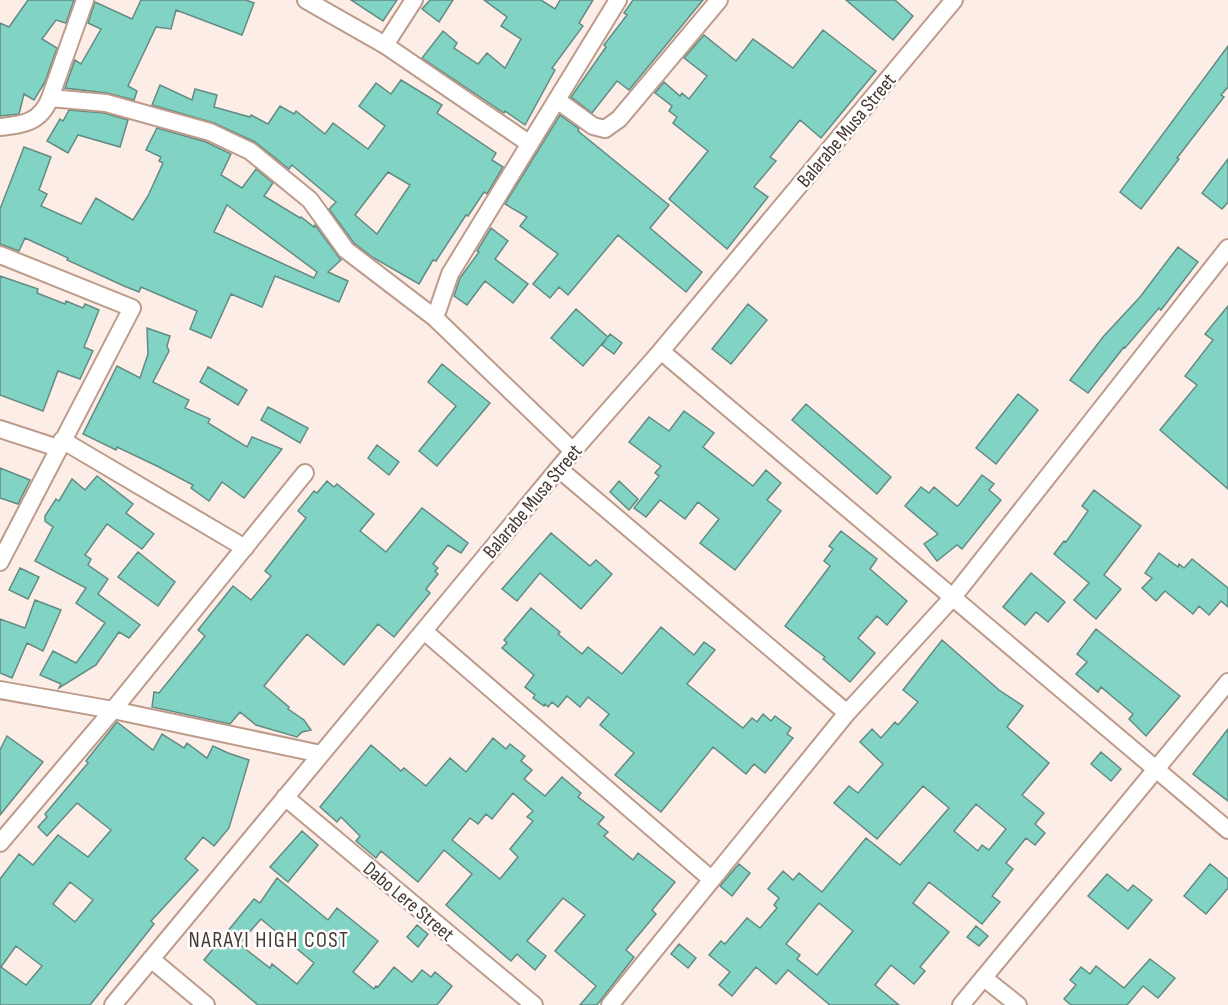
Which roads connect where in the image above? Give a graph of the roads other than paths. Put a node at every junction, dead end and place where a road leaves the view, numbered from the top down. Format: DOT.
graph roads {
  1 [pos="85,0"];
  2 [pos="306,0"];
  3 [pos="414,0"];
  4 [pos="618,0"];
  5 [pos="719,0"];
  6 [pos="954,0"];
  7 [pos="385,45"];
  8 [pos="50,98"];
  9 [pos="557,100"];
  10 [pos="0,127"];
  11 [pos="530,144"];
  12 [pos="1228,248"];
  13 [pos="0,255"];
  14 [pos="435,318"];
  15 [pos="661,351"];
  16 [pos="0,429"];
  17 [pos="60,444"];
  18 [pos="573,452"];
  19 [pos="559,470"];
  20 [pos="305,473"];
  21 [pos="245,548"];
  22 [pos="0,562"];
  23 [pos="953,597"];
  24 [pos="424,631"];
  25 [pos="1228,682"];
  26 [pos="0,690"];
  27 [pos="113,710"];
  28 [pos="847,713"];
  29 [pos="321,754"];
  30 [pos="1156,770"];
  31 [pos="285,797"];
  32 [pos="1228,830"];
  33 [pos="0,843"];
  34 [pos="711,879"];
  35 [pos="151,959"];
  36 [pos="984,978"];
  37 [pos="112,1005"];
  38 [pos="206,1005"];
  39 [pos="534,1005"];
  40 [pos="610,1005"];
  41 [pos="961,1005"];
  42 [pos="1018,1005"];
  1 -- 8 [label="street"];
  2 -- 7 [label="street"];
  3 -- 7 [label="street"];
  4 -- 9 [label="street"];
  5 -- 9 [label="street"];
  6 -- 15 [label="street, Balarabe Musa Street"];
  7 -- 11 [label="street"];
  8 -- 10 [label="street"];
  8 -- 14 [label="street"];
  9 -- 11 [label="street"];
  11 -- 14 [label="street"];
  12 -- 23 [label="street"];
  13 -- 17 [label="street"];
  14 -- 18 [label="street"];
  15 -- 18 [label="street, Balarabe Musa Street"];
  15 -- 23 [label="street"];
  16 -- 17 [label="street"];
  17 -- 21 [label="street"];
  17 -- 22 [label="street"];
  18 -- 19 [label="street, Balarabe Musa Street"];
  19 -- 24 [label="street, Balarabe Musa Street"];
  19 -- 28 [label="street"];
  20 -- 21 [label="street"];
  21 -- 27 [label="street"];
  23 -- 28 [label="street"];
  23 -- 30 [label="street"];
  24 -- 29 [label="street, Balarabe Musa Street"];
  24 -- 34 [label="street"];
  25 -- 30 [label="street"];
  26 -- 27 [label="street"];
  27 -- 29 [label="street"];
  27 -- 33 [label="street"];
  28 -- 34 [label="street"];
  29 -- 31 [label="street, Balarabe Musa Street"];
  30 -- 32 [label="street"];
  30 -- 36 [label="street"];
  31 -- 35 [label="street, Balarabe Musa Street"];
  31 -- 39 [label="street, Dabo Lere Street"];
  34 -- 40 [label="street"];
  35 -- 37 [label="street, Balarabe Musa Street"];
  35 -- 38 [label="street"];
  36 -- 41 [label="street"];
  36 -- 42 [label="street"];
}
